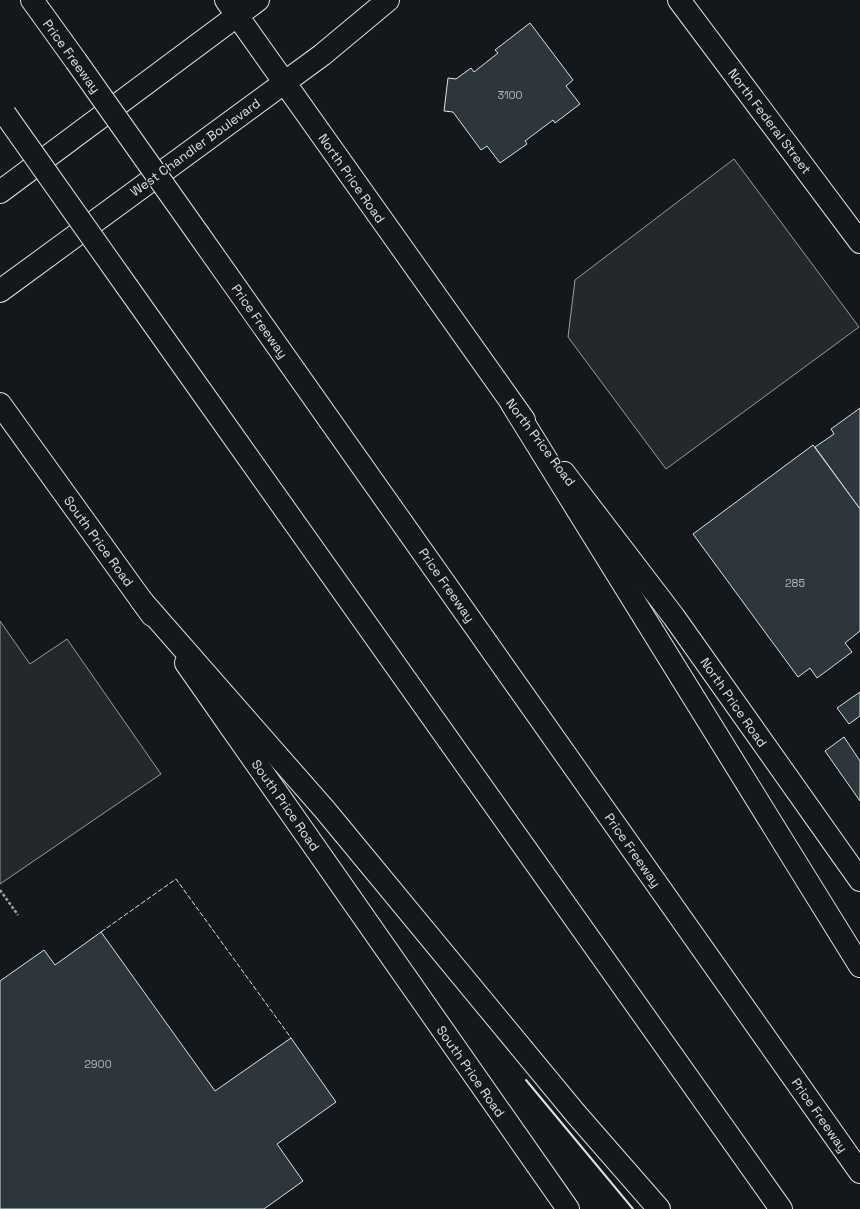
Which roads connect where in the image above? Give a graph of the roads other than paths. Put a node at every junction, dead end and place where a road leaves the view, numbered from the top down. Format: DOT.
graph roads {
  1 [pos="32,0"];
  2 [pos="258,0"];
  3 [pos="388,0"];
  4 [pos="679,0"];
  5 [pos="232,8"];
  6 [pos="284,82"];
  7 [pos="2,110"];
  8 [pos="0,192"];
  9 [pos="860,242"];
  10 [pos="0,290"];
  11 [pos="0,404"];
  12 [pos="512,404"];
  13 [pos="141,600"];
  14 [pos="860,880"];
  15 [pos="860,966"];
  16 [pos="860,1172"];
  17 [pos="568,1209"];
  18 [pos="659,1209"];
  19 [pos="781,1209"];
  1 -- 16 [label="main road, Price Freeway, bridge"];
  2 -- 5 [label="main road"];
  3 -- 6 [label="main road, West Chandler Boulevard"];
  4 -- 9 [label="main road, North Federal Street"];
  5 -- 6 [label="main road, North Price Road"];
  5 -- 8 [label="main road"];
  6 -- 10 [label="main road, West Chandler Boulevard"];
  6 -- 12 [label="main road, North Price Road"];
  7 -- 19 [label="main road, bridge"];
  11 -- 13 [label="main road, South Price Road"];
  12 -- 14 [label="main road, North Price Road"];
  12 -- 15 [label="main road"];
  13 -- 17 [label="main road, South Price Road"];
  13 -- 18 [label="main road"];
}
